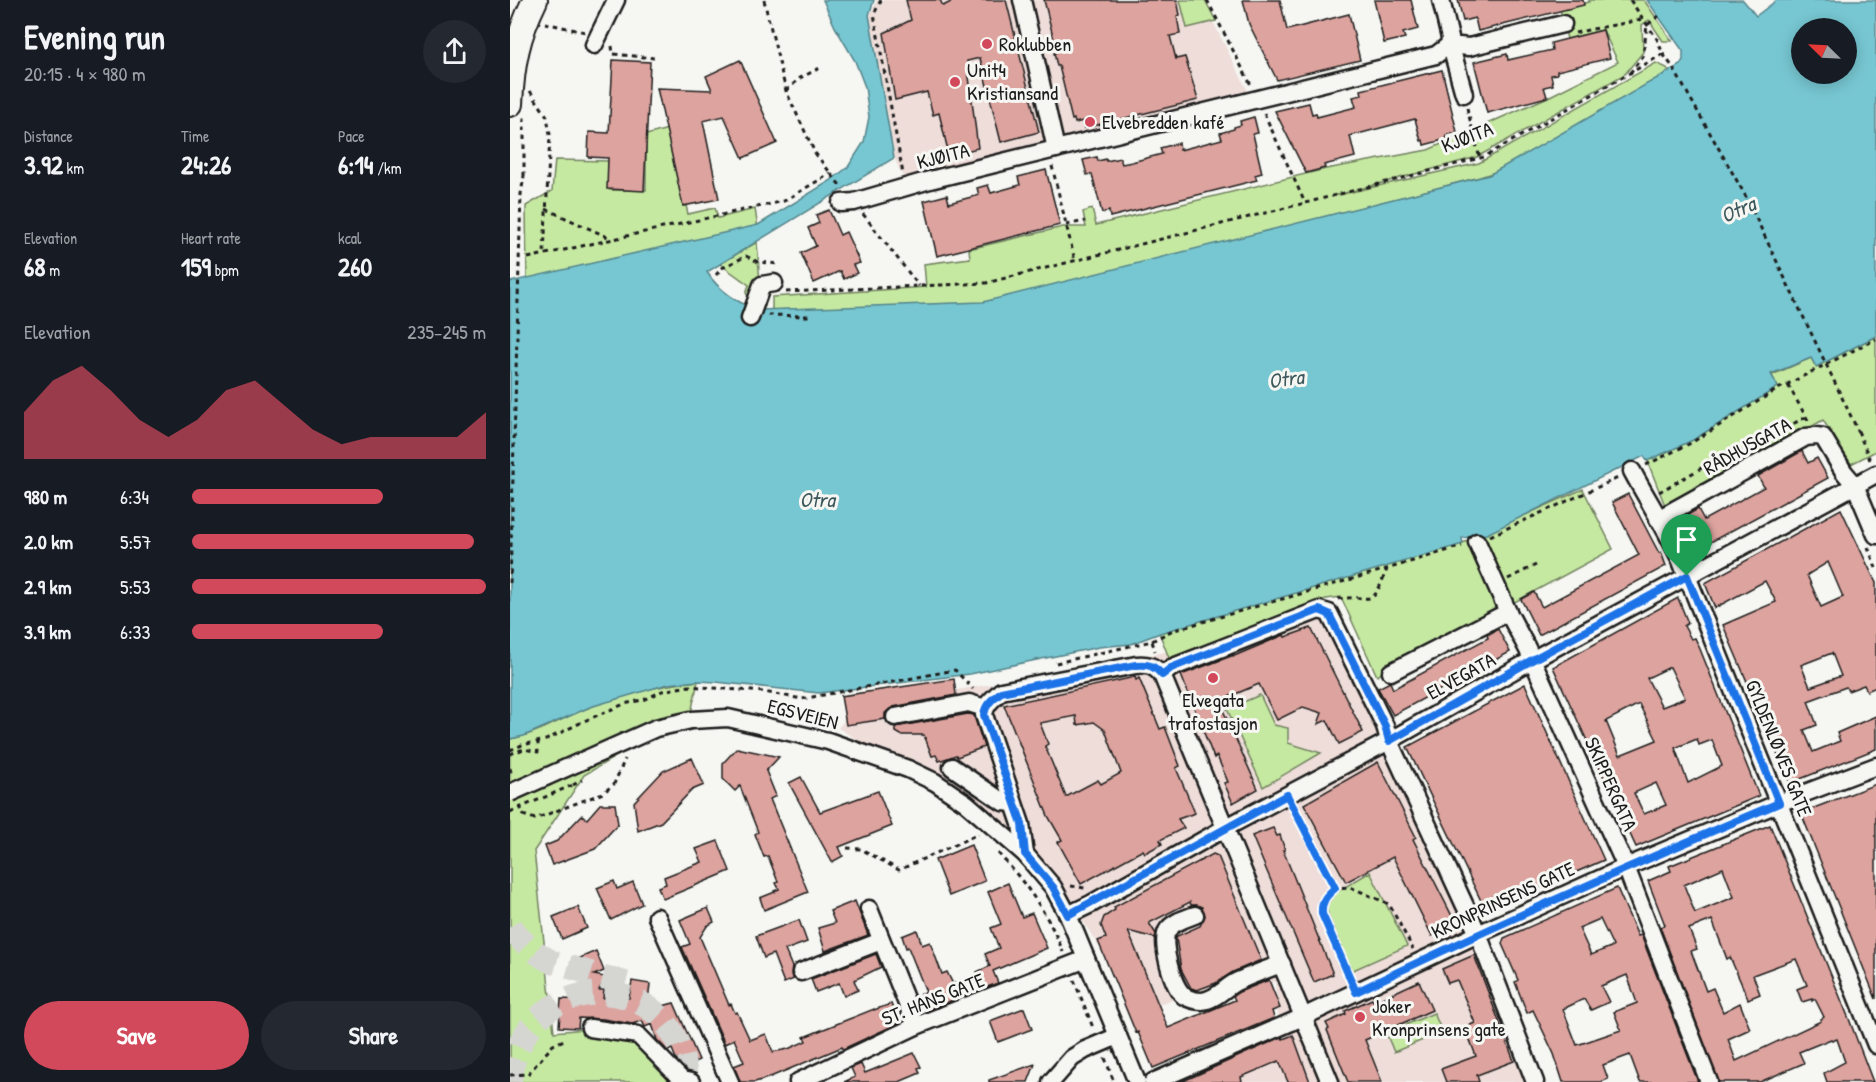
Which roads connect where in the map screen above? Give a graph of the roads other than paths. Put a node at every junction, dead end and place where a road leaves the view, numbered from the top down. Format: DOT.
graph roads {
  1 [pos="616,0"];
  2 [pos="1022,0"];
  3 [pos="1441,0"];
  4 [pos="539,11"];
  5 [pos="510,26"];
  6 [pos="1556,26"];
  7 [pos="596,41"];
  8 [pos="1449,45"];
  9 [pos="513,57"];
  10 [pos="1464,94"];
  11 [pos="519,96"];
  12 [pos="1052,150"];
  13 [pos="846,198"];
  14 [pos="779,288"];
  15 [pos="750,318"];
  16 [pos="1873,467"];
  17 [pos="1632,471"];
  18 [pos="1855,485"];
  19 [pos="1658,519"];
  20 [pos="1876,535"];
  21 [pos="1477,542"];
  22 [pos="1687,576"];
  23 [pos="1508,612"];
  24 [pos="1532,660"];
  25 [pos="1391,672"];
  26 [pos="1162,675"];
  27 [pos="987,705"];
  28 [pos="895,717"];
  29 [pos="1387,733"];
  30 [pos="1876,766"];
  31 [pos="951,767"];
  32 [pos="513,789"];
  33 [pos="1013,803"];
  34 [pos="1779,803"];
  35 [pos="1225,828"];
  36 [pos="1025,854"];
  37 [pos="1626,867"];
  38 [pos="869,909"];
  39 [pos="1068,915"];
  40 [pos="1195,915"];
  41 [pos="657,917"];
  42 [pos="1478,933"];
  43 [pos="880,941"];
  44 [pos="1086,959"];
  45 [pos="1282,964"];
  46 [pos="801,972"];
  47 [pos="1303,1017"];
  48 [pos="916,1026"];
  49 [pos="590,1028"];
  50 [pos="1118,1036"];
  51 [pos="1876,1045"];
  52 [pos="691,1082"];
  53 [pos="730,1082"];
  54 [pos="798,1082"];
  55 [pos="1051,1082"];
  56 [pos="1137,1082"];
  57 [pos="1153,1082"];
  58 [pos="1330,1082"];
  59 [pos="1535,1082"];
  60 [pos="1709,1082"];
  1 -- 7 [label="street"];
  2 -- 12 [label="street"];
  3 -- 8 [label="street"];
  4 -- 9 [label="highway"];
  5 -- 9 [label="street"];
  6 -- 8 [label="street"];
  8 -- 10 [label="street"];
  8 -- 12 [label="street, KJØITA"];
  9 -- 11 [label="highway"];
  12 -- 13 [label="street, KJØITA"];
  14 -- 15 [label="street"];
  16 -- 18 [label="street, ELVEGATA"];
  17 -- 19 [label="street, GYLDENLØVES GATE"];
  18 -- 19 [label="street, RÅDHUSGATA"];
  18 -- 20 [label="street, RÅDHUSGATA"];
  18 -- 22 [label="street, ELVEGATA"];
  19 -- 22 [label="street, GYLDENLØVES GATE"];
  21 -- 23 [label="street, SKIPPERGATA"];
  22 -- 24 [label="street, ELVEGATA"];
  22 -- 34 [label="street, GYLDENLØVES GATE"];
  23 -- 24 [label="street, SKIPPERGATA"];
  23 -- 25 [label="street"];
  24 -- 29 [label="street, ELVEGATA"];
  24 -- 37 [label="street, SKIPPERGATA"];
  26 -- 27 [label="street"];
  26 -- 29 [label="street"];
  26 -- 35 [label="street"];
  27 -- 28 [label="street"];
  27 -- 33 [label="street"];
  29 -- 35 [label="street, ELVEGATA"];
  29 -- 42 [label="street"];
  30 -- 34 [label="street, KRONPRINSENS GATE"];
  31 -- 33 [label="street"];
  32 -- 36 [label="street, EGSVEIEN, bridge"];
  33 -- 36 [label="street"];
  34 -- 37 [label="street, KRONPRINSENS GATE"];
  34 -- 51 [label="street, GYLDENLØVES GATE"];
  35 -- 39 [label="street, ELVEGATA"];
  35 -- 45 [label="street"];
  36 -- 39 [label="street, EGSVEIEN"];
  37 -- 42 [label="street, KRONPRINSENS GATE"];
  37 -- 60 [label="street, SKIPPERGATA"];
  38 -- 43 [label="street"];
  39 -- 44 [label="street, EGSVEIEN"];
  40 -- 45 [label="street"];
  41 -- 53 [label="street"];
  42 -- 47 [label="street, KRONPRINSENS GATE"];
  42 -- 59 [label="street"];
  43 -- 46 [label="street"];
  43 -- 48 [label="street"];
  44 -- 48 [label="street, ST. HANS GATE"];
  44 -- 50 [label="street, EGSVEIEN"];
  45 -- 47 [label="street"];
  47 -- 57 [label="street, KRONPRINSENS GATE"];
  47 -- 58 [label="street"];
  48 -- 54 [label="street, ST. HANS GATE"];
  49 -- 52 [label="street"];
  50 -- 55 [label="street"];
  50 -- 56 [label="street, EGSVEIEN"];
}
